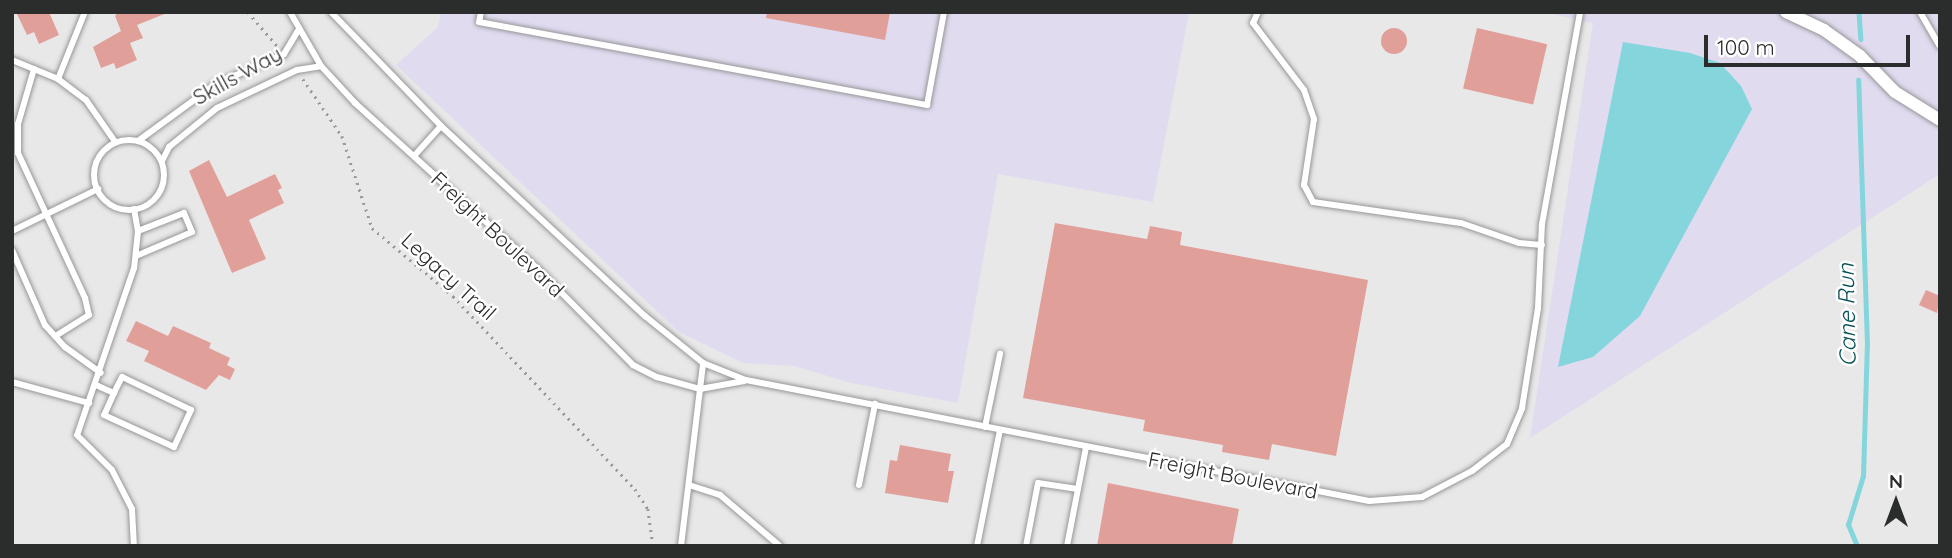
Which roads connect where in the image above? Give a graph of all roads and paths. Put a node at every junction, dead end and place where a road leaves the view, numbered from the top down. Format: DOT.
graph roads {
  1 [pos="85,12"];
  2 [pos="248,12"];
  3 [pos="290,12"];
  4 [pos="331,12"];
  5 [pos="481,12"];
  6 [pos="944,12"];
  7 [pos="1258,12"];
  8 [pos="1580,12"];
  9 [pos="1786,12"];
  10 [pos="1920,12"];
  11 [pos="298,31"];
  12 [pos="1940,46"];
  13 [pos="284,54"];
  14 [pos="12,60"];
  15 [pos="321,66"];
  16 [pos="34,69"];
  17 [pos="297,70"];
  18 [pos="58,79"];
  19 [pos="1940,120"];
  20 [pos="15,123"];
  21 [pos="442,126"];
  22 [pos="138,141"];
  23 [pos="116,143"];
  24 [pos="414,156"];
  25 [pos="162,161"];
  26 [pos="98,189"];
  27 [pos="134,209"];
  28 [pos="45,216"];
  29 [pos="12,231"];
  30 [pos="138,231"];
  31 [pos="1542,244"];
  32 [pos="12,250"];
  33 [pos="136,256"];
  34 [pos="55,336"];
  35 [pos="1000,354"];
  36 [pos="704,363"];
  37 [pos="101,373"];
  38 [pos="746,380"];
  39 [pos="12,382"];
  40 [pos="96,384"];
  41 [pos="700,389"];
  42 [pos="114,393"];
  43 [pos="89,403"];
  44 [pos="875,404"];
  45 [pos="985,427"];
  46 [pos="1000,430"];
  47 [pos="1086,447"];
  48 [pos="690,485"];
  49 [pos="859,485"];
  50 [pos="1078,489"];
  51 [pos="134,546"];
  52 [pos="653,546"];
  53 [pos="681,546"];
  54 [pos="780,546"];
  55 [pos="977,546"];
  56 [pos="1026,546"];
  57 [pos="1067,546"];
  1 -- 18 [label="lane"];
  2 -- 13 [label="path"];
  3 -- 11 [label="lane, Freight Boulevard"];
  4 -- 21 [label="lane, Freight Boulevard"];
  5 -- 6 [label="lane"];
  7 -- 31 [label="lane"];
  8 -- 31 [label="lane, Freight Boulevard"];
  9 -- 19 [label="street"];
  10 -- 12 [label="lane"];
  11 -- 13 [label="lane, Skills Way"];
  11 -- 15 [label="lane, Freight Boulevard"];
  13 -- 22 [label="lane, Skills Way"];
  14 -- 16 [label="lane"];
  15 -- 17 [label="lane, Skills Way"];
  15 -- 24 [label="lane, Freight Boulevard"];
  16 -- 18 [label="lane"];
  16 -- 20 [label="lane"];
  17 -- 25 [label="lane, Skills Way"];
  17 -- 52 [label="path, Legacy Trail"];
  18 -- 23 [label="lane"];
  20 -- 28 [label="lane"];
  21 -- 24 [label="lane"];
  21 -- 36 [label="lane, Freight Boulevard"];
  22 -- 23 [label="lane"];
  22 -- 25 [label="lane"];
  23 -- 26 [label="lane"];
  24 -- 41 [label="lane, Freight Boulevard"];
  25 -- 27 [label="lane"];
  26 -- 27 [label="lane"];
  26 -- 28 [label="lane"];
  27 -- 30 [label="lane"];
  28 -- 29 [label="lane"];
  28 -- 34 [label="lane"];
  30 -- 33 [label="lane"];
  30 -- 33 [label="lane"];
  31 -- 47 [label="lane, Freight Boulevard"];
  32 -- 34 [label="lane"];
  33 -- 37 [label="lane"];
  34 -- 37 [label="lane"];
  35 -- 45 [label="lane"];
  36 -- 38 [label="lane, Freight Boulevard"];
  36 -- 41 [label="lane"];
  37 -- 40 [label="lane"];
  38 -- 41 [label="lane, Freight Boulevard"];
  38 -- 44 [label="lane, Freight Boulevard"];
  39 -- 43 [label="lane"];
  40 -- 42 [label="lane"];
  40 -- 43 [label="lane"];
  41 -- 48 [label="lane"];
  42 -- 42 [label="lane"];
  43 -- 51 [label="lane"];
  44 -- 45 [label="lane, Freight Boulevard"];
  44 -- 49 [label="lane"];
  45 -- 46 [label="lane, Freight Boulevard"];
  46 -- 47 [label="lane, Freight Boulevard"];
  46 -- 55 [label="lane"];
  47 -- 50 [label="lane"];
  48 -- 53 [label="lane"];
  48 -- 54 [label="lane"];
  50 -- 56 [label="lane"];
  50 -- 57 [label="lane"];
}
